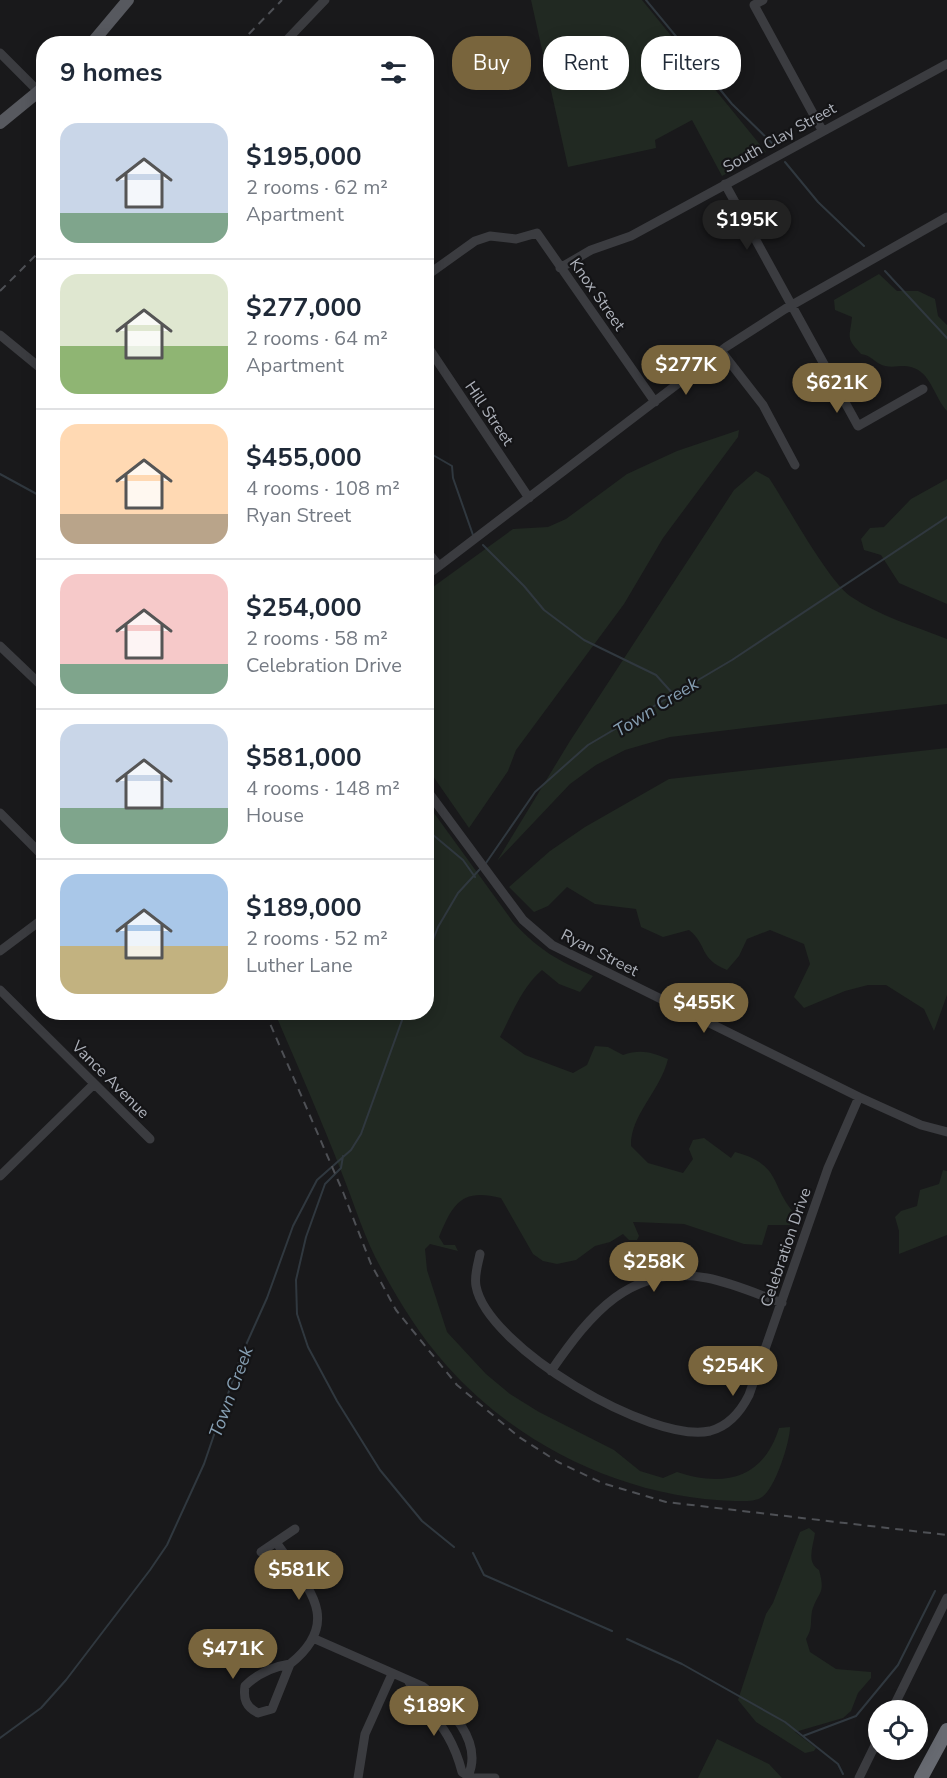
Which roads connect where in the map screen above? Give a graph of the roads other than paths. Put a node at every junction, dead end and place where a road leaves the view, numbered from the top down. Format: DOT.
graph roads {
  1 [pos="128,0"];
  2 [pos="325,0"];
  3 [pos="759,2"];
  4 [pos="98,36"];
  5 [pos="291,36"];
  6 [pos="0,53"];
  7 [pos="947,64"];
  8 [pos="36,85"];
  9 [pos="36,94"];
  10 [pos="0,123"];
  11 [pos="822,130"];
  12 [pos="725,184"];
  13 [pos="947,217"];
  14 [pos="560,268"];
  15 [pos="434,270"];
  16 [pos="792,305"];
  17 [pos="0,335"];
  18 [pos="721,351"];
  19 [pos="434,356"];
  20 [pos="36,364"];
  21 [pos="923,389"];
  22 [pos="655,402"];
  23 [pos="795,465"];
  24 [pos="529,498"];
  25 [pos="434,560"];
  26 [pos="439,566"];
  27 [pos="434,570"];
  28 [pos="0,646"];
  29 [pos="36,680"];
  30 [pos="434,800"];
  31 [pos="0,813"];
  32 [pos="36,849"];
  33 [pos="36,924"];
  34 [pos="0,951"];
  35 [pos="0,990"];
  36 [pos="94,1084"];
  37 [pos="859,1097"];
  38 [pos="947,1132"];
  39 [pos="150,1139"];
  40 [pos="0,1176"];
  41 [pos="480,1254"];
  42 [pos="782,1303"];
  43 [pos="551,1371"];
  44 [pos="295,1529"];
  45 [pos="276,1542"];
  46 [pos="261,1552"];
  47 [pos="947,1598"];
  48 [pos="315,1639"];
  49 [pos="290,1664"];
  50 [pos="392,1674"];
  51 [pos="409,1682"];
  52 [pos="897,1700"];
  53 [pos="947,1730"];
  54 [pos="868,1760"];
  55 [pos="465,1777"];
  56 [pos="358,1778"];
  57 [pos="495,1778"];
  58 [pos="859,1778"];
  59 [pos="921,1778"];
  1 -- 4 [label="main road"];
  2 -- 5 [label="street"];
  3 -- 11 [label="street"];
  6 -- 8 [label="street"];
  7 -- 11 [label="street, South Clay Street"];
  9 -- 10 [label="main road"];
  11 -- 12 [label="street, South Clay Street"];
  12 -- 14 [label="street, South Clay Street"];
  12 -- 16 [label="street"];
  13 -- 16 [label="street"];
  14 -- 15 [label="street, Knox Street"];
  14 -- 22 [label="street, Knox Street"];
  16 -- 18 [label="street"];
  16 -- 21 [label="street"];
  17 -- 20 [label="street"];
  18 -- 22 [label="street"];
  18 -- 23 [label="street"];
  19 -- 24 [label="street, Hill Street"];
  22 -- 24 [label="street"];
  24 -- 26 [label="street"];
  25 -- 26 [label="street"];
  26 -- 27 [label="street"];
  28 -- 29 [label="street"];
  30 -- 37 [label="street, Ryan Street"];
  31 -- 32 [label="street"];
  33 -- 34 [label="street"];
  35 -- 36 [label="street, Vance Avenue"];
  36 -- 39 [label="street, Vance Avenue"];
  36 -- 40 [label="street"];
  37 -- 38 [label="street, Ryan Street"];
  37 -- 42 [label="street, Celebration Drive"];
  41 -- 43 [label="street, Celebration Drive"];
  42 -- 43 [label="street"];
  42 -- 43 [label="street, Celebration Drive"];
  44 -- 45 [label="street"];
  45 -- 46 [label="street"];
  45 -- 48 [label="street"];
  47 -- 52 [label="street"];
  48 -- 49 [label="street"];
  48 -- 50 [label="street"];
  49 -- 49 [label="street"];
  50 -- 51 [label="street"];
  50 -- 56 [label="street"];
  51 -- 55 [label="street"];
  51 -- 55 [label="street"];
  53 -- 59 [label="highway"];
  54 -- 58 [label="street"];
  55 -- 57 [label="street"];
}
